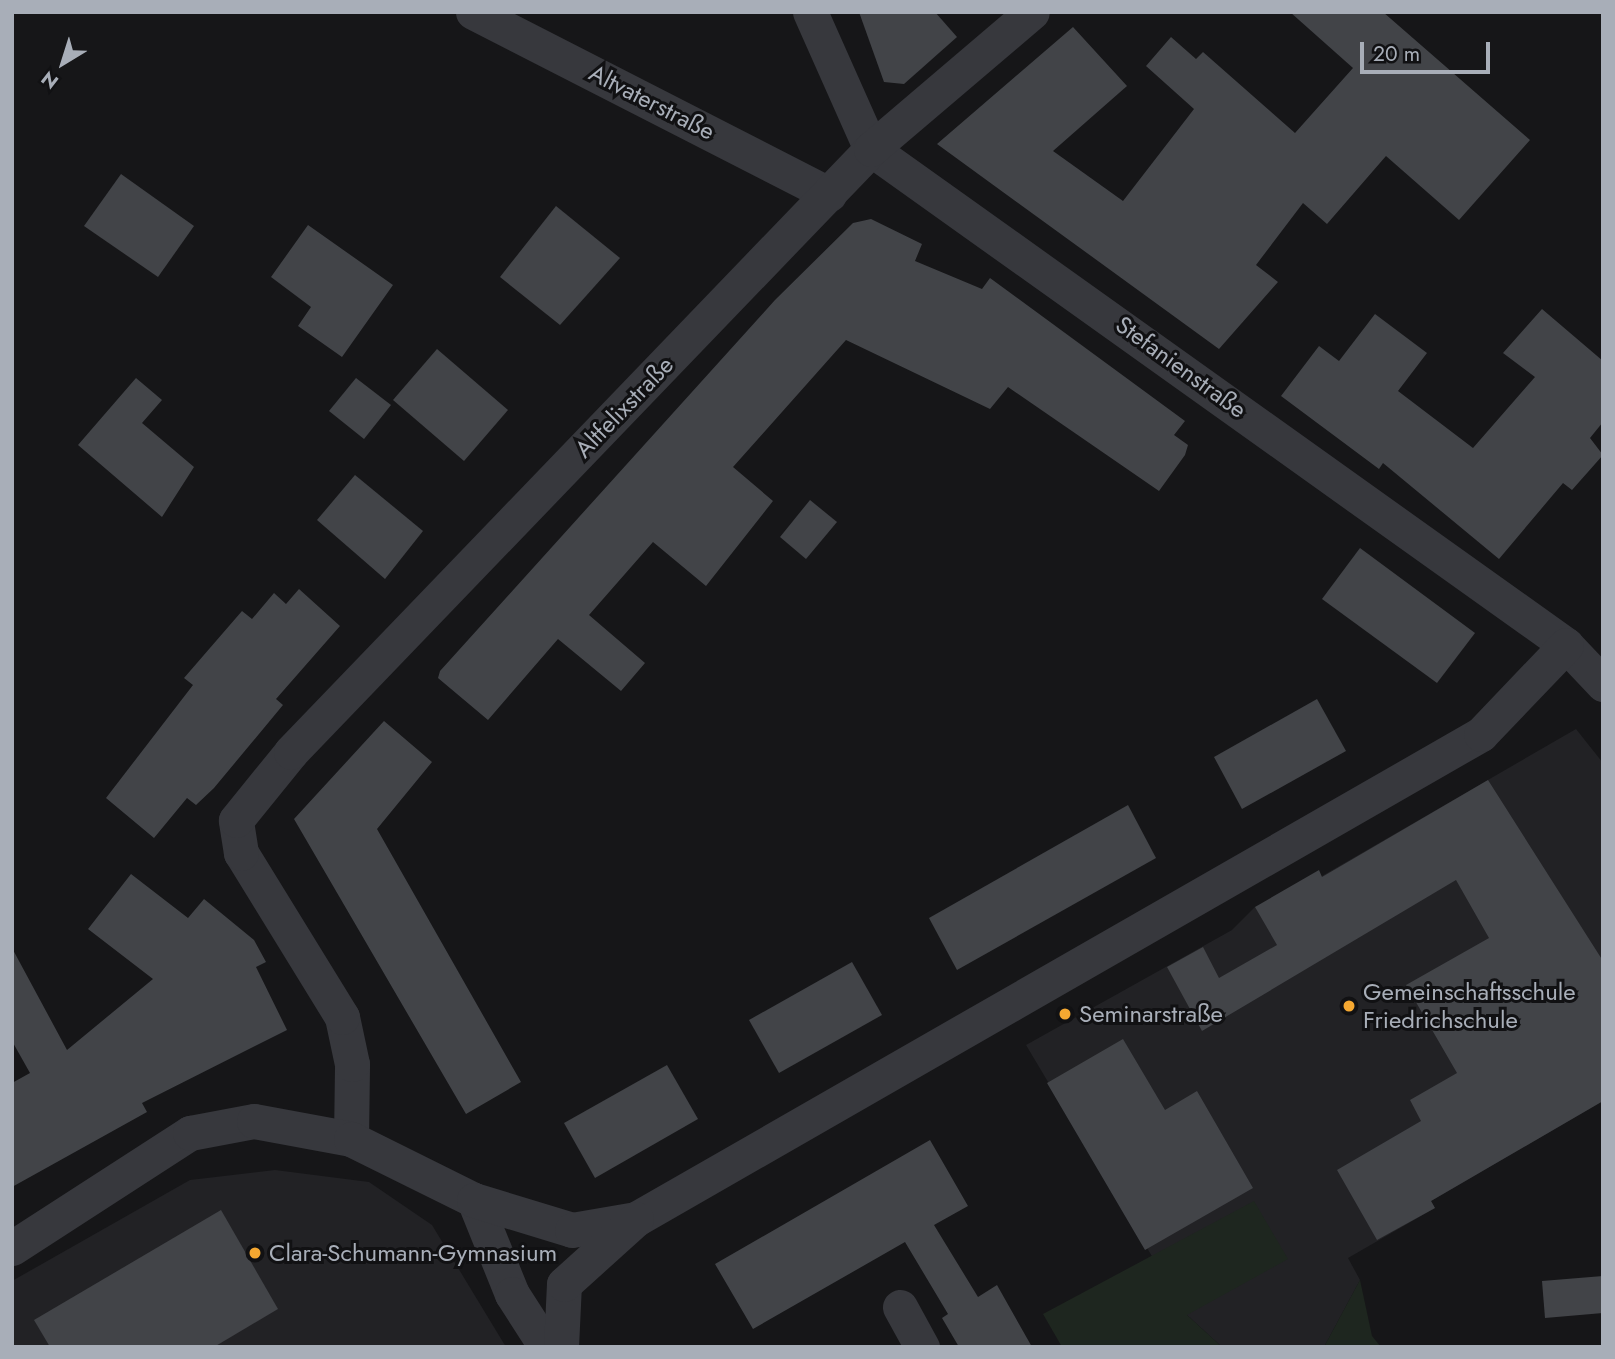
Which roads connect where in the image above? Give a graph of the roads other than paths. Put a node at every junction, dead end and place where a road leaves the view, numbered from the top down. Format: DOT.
graph roads {
  1 [pos="473,12"];
  2 [pos="810,12"];
  3 [pos="1032,12"];
  4 [pos="872,149"];
  5 [pos="829,194"];
  6 [pos="1566,645"];
  7 [pos="1603,684"];
  8 [pos="351,1139"];
  9 [pos="474,1200"];
  10 [pos="636,1220"];
  11 [pos="12,1248"];
  12 [pos="900,1307"];
  13 [pos="546,1347"];
  14 [pos="561,1347"];
  15 [pos="922,1347"];
  1 -- 5 [label="street, Altvaterstraße"];
  2 -- 4 [label="street"];
  3 -- 4 [label="street, Altfelixstraße"];
  4 -- 5 [label="street, Altfelixstraße"];
  4 -- 6 [label="street, Stefanienstraße"];
  5 -- 8 [label="street, Altfelixstraße"];
  6 -- 7 [label="street, Stefanienstraße"];
  6 -- 10 [label="street"];
  8 -- 9 [label="street"];
  8 -- 11 [label="street"];
  9 -- 10 [label="street"];
  9 -- 13 [label="street"];
  10 -- 14 [label="street"];
  12 -- 15 [label="street"];
}
